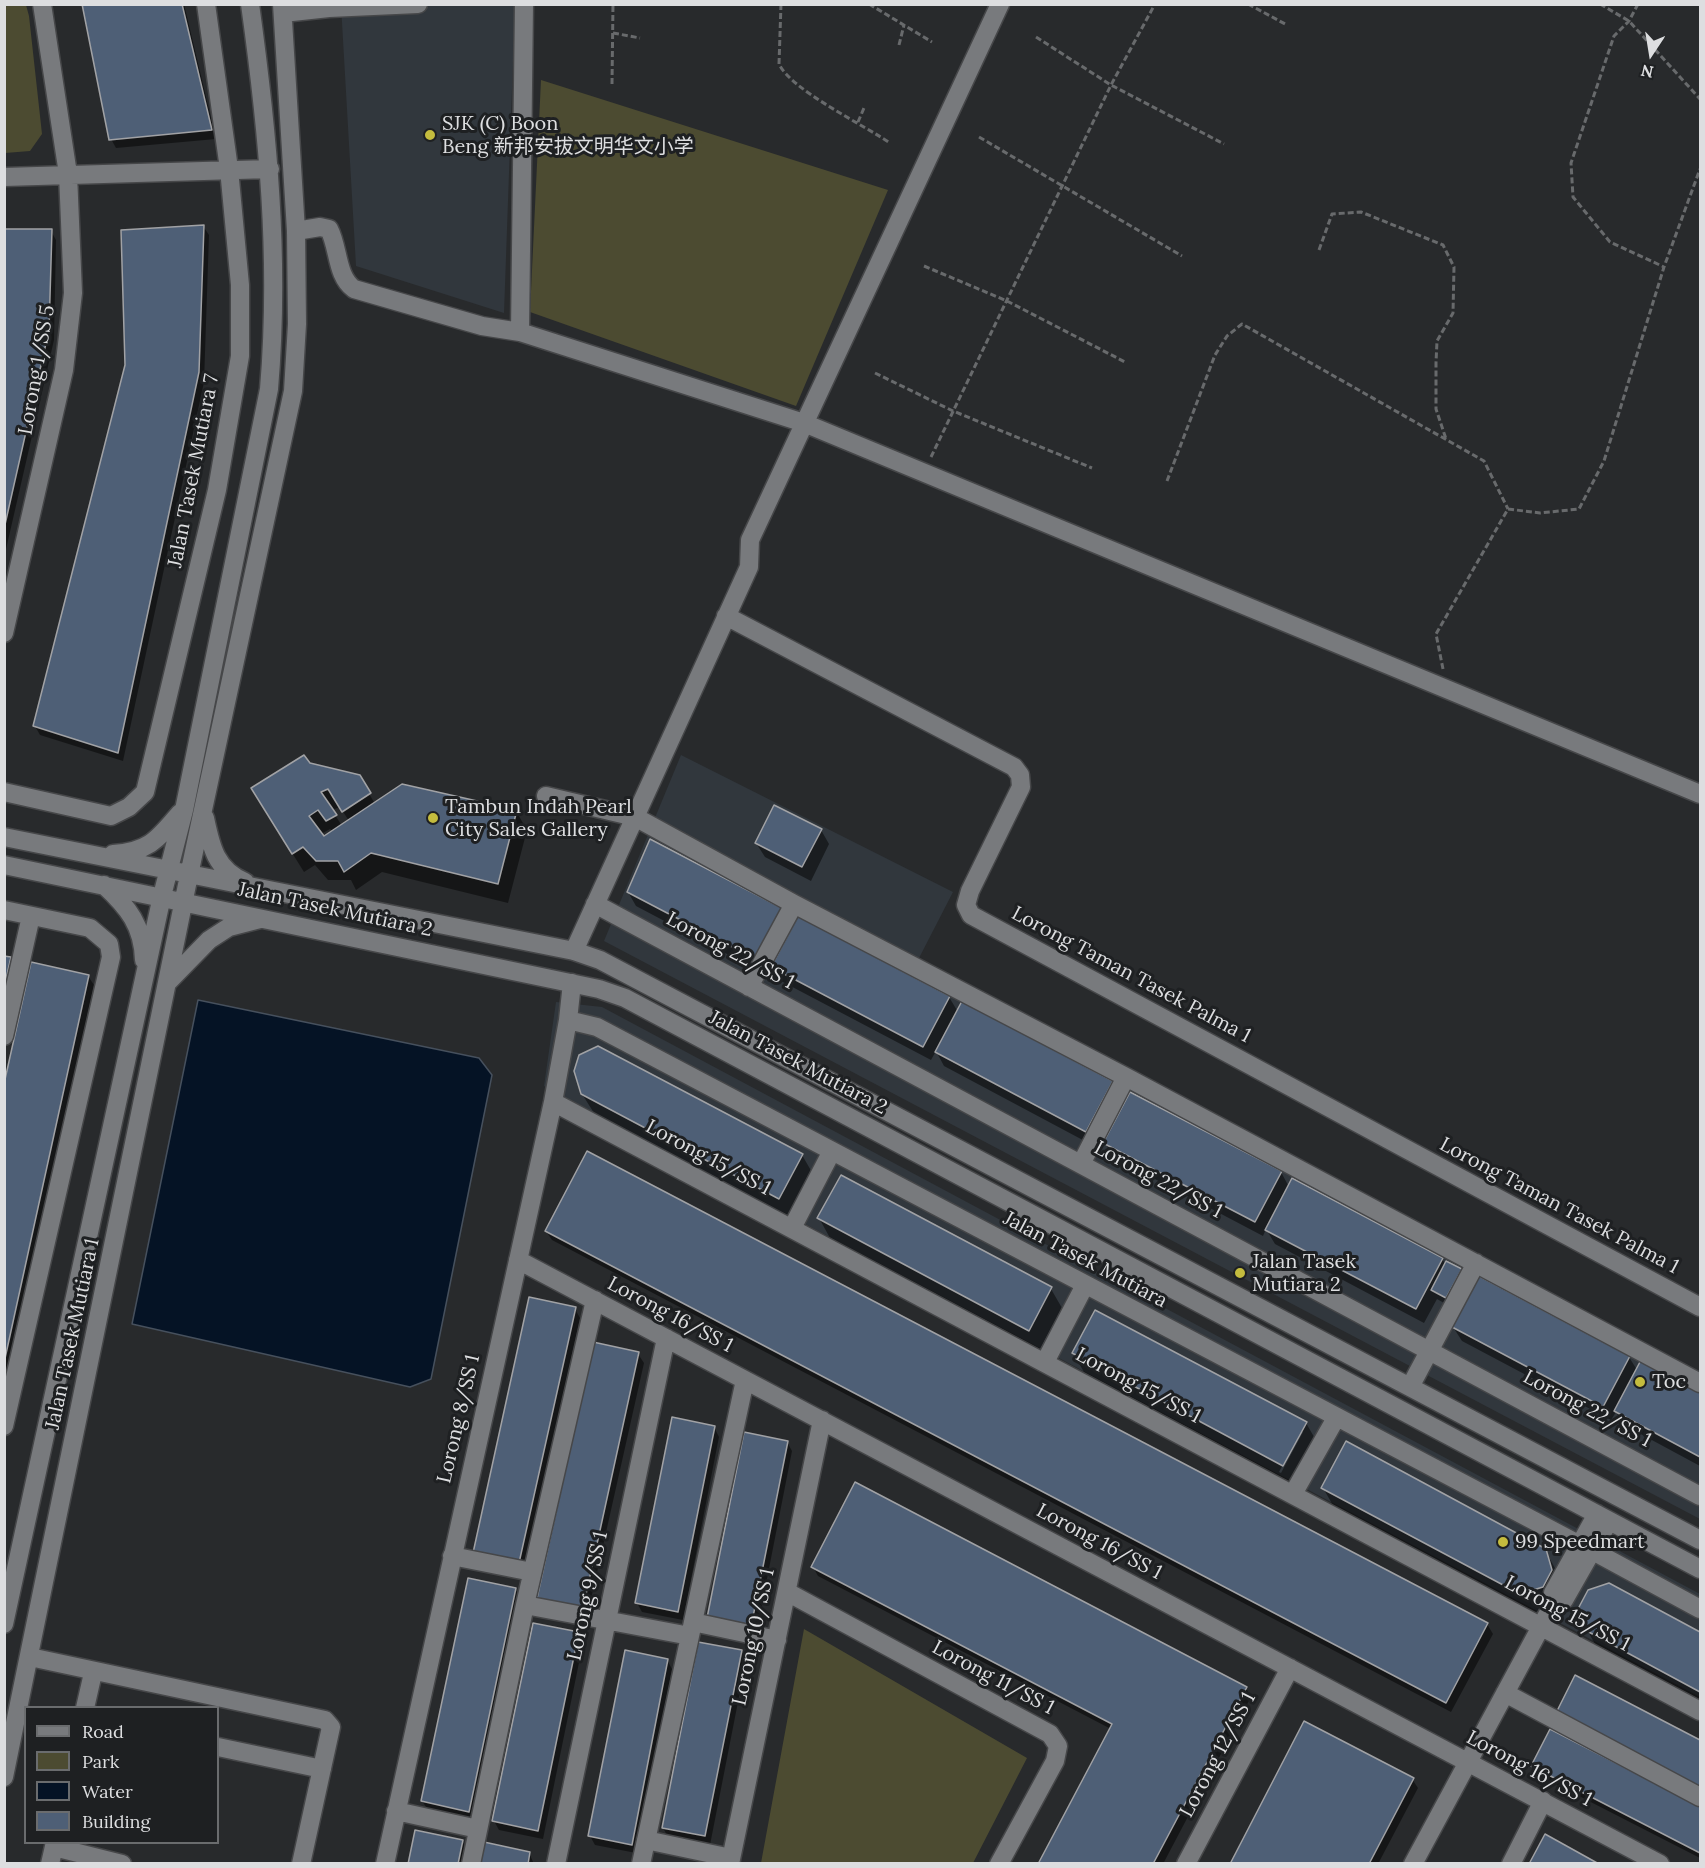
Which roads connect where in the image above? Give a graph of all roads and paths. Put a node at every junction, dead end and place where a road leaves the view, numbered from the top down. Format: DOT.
graph roads {
  1 [pos="42,4"];
  2 [pos="206,4"];
  3 [pos="250,4"];
  4 [pos="418,4"];
  5 [pos="524,4"];
  6 [pos="613,4"];
  7 [pos="781,4"];
  8 [pos="869,4"];
  9 [pos="1000,4"];
  10 [pos="1155,4"];
  11 [pos="1248,4"];
  12 [pos="1600,4"];
  13 [pos="1638,4"];
  14 [pos="372,5"];
  15 [pos="282,9"];
  16 [pos="1629,21"];
  17 [pos="1287,25"];
  18 [pos="904,26"];
  19 [pos="613,33"];
  20 [pos="1036,37"];
  21 [pos="640,38"];
  22 [pos="932,42"];
  23 [pos="899,45"];
  24 [pos="612,84"];
  25 [pos="1111,85"];
  26 [pos="1701,99"];
  27 [pos="864,108"];
  28 [pos="858,122"];
  29 [pos="979,137"];
  30 [pos="890,144"];
  31 [pos="1224,144"];
  32 [pos="229,169"];
  33 [pos="270,169"];
  34 [pos="1701,169"];
  35 [pos="68,174"];
  36 [pos="4,177"];
  37 [pos="1063,185"];
  38 [pos="296,231"];
  39 [pos="1319,250"];
  40 [pos="1182,256"];
  41 [pos="924,266"];
  42 [pos="1665,267"];
  43 [pos="1007,301"];
  44 [pos="520,332"];
  45 [pos="1125,363"];
  46 [pos="875,373"];
  47 [pos="953,411"];
  48 [pos="804,423"];
  49 [pos="1447,441"];
  50 [pos="1092,468"];
  51 [pos="923,472"];
  52 [pos="1167,482"];
  53 [pos="1508,509"];
  54 [pos="726,616"];
  55 [pos="4,633"];
  56 [pos="1446,688"];
  57 [pos="4,792"];
  58 [pos="1701,794"];
  59 [pos="546,796"];
  60 [pos="183,810"];
  61 [pos="204,813"];
  62 [pos="634,817"];
  63 [pos="4,837"];
  64 [pos="96,856"];
  65 [pos="4,865"];
  66 [pos="168,871"];
  67 [pos="189,875"];
  68 [pos="104,885"];
  69 [pos="266,890"];
  70 [pos="162,896"];
  71 [pos="184,901"];
  72 [pos="595,904"];
  73 [pos="794,904"];
  74 [pos="4,910"];
  75 [pos="31,916"];
  76 [pos="265,918"];
  77 [pos="574,951"];
  78 [pos="145,977"];
  79 [pos="168,982"];
  80 [pos="572,983"];
  81 [pos="749,987"];
  82 [pos="568,1020"];
  83 [pos="4,1036"];
  84 [pos="1126,1077"];
  85 [pos="554,1102"];
  86 [pos="832,1151"];
  87 [pos="1081,1164"];
  88 [pos="792,1228"];
  89 [pos="518,1260"];
  90 [pos="1476,1263"];
  91 [pos="1085,1285"];
  92 [pos="595,1300"];
  93 [pos="1701,1307"];
  94 [pos="666,1338"];
  95 [pos="1429,1350"];
  96 [pos="1045,1362"];
  97 [pos="745,1380"];
  98 [pos="1701,1383"];
  99 [pos="1410,1387"];
  100 [pos="1336,1418"];
  101 [pos="822,1420"];
  102 [pos="4,1426"];
  103 [pos="1567,1468"];
  104 [pos="1293,1494"];
  105 [pos="1701,1496"];
  106 [pos="1604,1516"];
  107 [pos="1662,1518"];
  108 [pos="1701,1540"];
  109 [pos="1586,1548"];
  110 [pos="452,1556"];
  111 [pos="1701,1569"];
  112 [pos="532,1572"];
  113 [pos="787,1592"];
  114 [pos="525,1605"];
  115 [pos="1701,1610"];
  116 [pos="606,1620"];
  117 [pos="4,1624"];
  118 [pos="1541,1626"];
  119 [pos="691,1629"];
  120 [pos="777,1640"];
  121 [pos="30,1657"];
  122 [pos="1290,1668"];
  123 [pos="93,1673"];
  124 [pos="1504,1693"];
  125 [pos="85,1706"];
  126 [pos="1701,1711"];
  127 [pos="219,1747"];
  128 [pos="1467,1762"];
  129 [pos="322,1769"];
  130 [pos="5,1775"];
  131 [pos="1701,1797"];
  132 [pos="1543,1801"];
  133 [pos="396,1811"];
  134 [pos="478,1829"];
  135 [pos="646,1840"];
  136 [pos="53,1851"];
  137 [pos="730,1861"];
  138 [pos="122,1863"];
  139 [pos="301,1863"];
  140 [pos="385,1863"];
  141 [pos="471,1863"];
  142 [pos="556,1863"];
  143 [pos="641,1863"];
  144 [pos="999,1863"];
  145 [pos="1186,1863"];
  146 [pos="1413,1863"];
  147 [pos="1511,1863"];
  148 [pos="1660,1863"];
  1 -- 35 [label="street, Lorong 1/SS 5"];
  2 -- 32 [label="street, Jalan Tasek Mutiara 7"];
  3 -- 33 [label="street"];
  4 -- 14 [label="street"];
  5 -- 44 [label="street"];
  6 -- 19 [label="path"];
  7 -- 28 [label="path"];
  8 -- 18 [label="path"];
  9 -- 48 [label="street"];
  10 -- 25 [label="path"];
  11 -- 17 [label="path"];
  12 -- 16 [label="path"];
  13 -- 16 [label="path"];
  14 -- 15 [label="street"];
  15 -- 38 [label="street"];
  16 -- 26 [label="path"];
  16 -- 42 [label="path"];
  18 -- 22 [label="path"];
  18 -- 23 [label="path"];
  19 -- 21 [label="path"];
  19 -- 24 [label="path"];
  20 -- 25 [label="path"];
  25 -- 31 [label="path"];
  25 -- 37 [label="path"];
  27 -- 28 [label="path"];
  28 -- 30 [label="path"];
  29 -- 37 [label="path"];
  32 -- 33 [label="street"];
  32 -- 35 [label="street"];
  32 -- 57 [label="street, Jalan Tasek Mutiara 7"];
  33 -- 60 [label="street"];
  34 -- 42 [label="path"];
  35 -- 36 [label="street"];
  35 -- 55 [label="street, Lorong 1/SS 5"];
  37 -- 40 [label="path"];
  37 -- 43 [label="path"];
  38 -- 44 [label="street"];
  38 -- 61 [label="street"];
  39 -- 49 [label="path"];
  41 -- 43 [label="path"];
  42 -- 53 [label="path"];
  43 -- 45 [label="path"];
  43 -- 47 [label="path"];
  44 -- 48 [label="street"];
  46 -- 47 [label="path"];
  47 -- 50 [label="path"];
  47 -- 51 [label="path"];
  48 -- 51 [label="street"];
  48 -- 54 [label="street"];
  49 -- 52 [label="path"];
  49 -- 53 [label="path"];
  51 -- 56 [label="street"];
  53 -- 56 [label="path"];
  54 -- 62 [label="street"];
  54 -- 93 [label="street, Lorong Taman Tasek Palma 1"];
  56 -- 58 [label="street"];
  59 -- 62 [label="street"];
  60 -- 64 [label="street"];
  60 -- 66 [label="street"];
  61 -- 67 [label="street"];
  61 -- 69 [label="street"];
  62 -- 72 [label="street"];
  62 -- 73 [label="street"];
  63 -- 64 [label="street, Jalan Tasek Mutiara 2"];
  64 -- 66 [label="street, Jalan Tasek Mutiara 2"];
  65 -- 68 [label="street, Jalan Tasek Mutiara 2"];
  66 -- 67 [label="street, Jalan Tasek Mutiara 2"];
  66 -- 70 [label="street"];
  67 -- 69 [label="street, Jalan Tasek Mutiara 2"];
  67 -- 71 [label="street"];
  68 -- 70 [label="street, Jalan Tasek Mutiara 2"];
  68 -- 78 [label="street"];
  69 -- 77 [label="street, Jalan Tasek Mutiara 2"];
  70 -- 71 [label="street, Jalan Tasek Mutiara 2"];
  70 -- 78 [label="street, Jalan Tasek Mutiara 1"];
  71 -- 76 [label="street, Jalan Tasek Mutiara 2"];
  71 -- 79 [label="street, Jalan Tasek Mutiara 1"];
  72 -- 77 [label="street"];
  72 -- 81 [label="street, Lorong 22/SS 1"];
  73 -- 81 [label="street"];
  73 -- 84 [label="street"];
  74 -- 75 [label="street"];
  75 -- 83 [label="street"];
  75 -- 102 [label="street"];
  76 -- 79 [label="street"];
  76 -- 80 [label="street, Jalan Tasek Mutiara 2"];
  77 -- 99 [label="street, Jalan Tasek Mutiara 2"];
  78 -- 117 [label="street, Jalan Tasek Mutiara 1"];
  79 -- 121 [label="street, Jalan Tasek Mutiara 1"];
  80 -- 82 [label="street, Lorong 8/SS 1"];
  80 -- 106 [label="street, Jalan Tasek Mutiara 2"];
  81 -- 87 [label="street, Lorong 22/SS 1"];
  82 -- 85 [label="street, Lorong 8/SS 1"];
  82 -- 86 [label="street, Jalan Tasek Mutiara"];
  84 -- 87 [label="street"];
  84 -- 90 [label="street"];
  85 -- 88 [label="street, Lorong 15/SS 1"];
  85 -- 89 [label="street, Lorong 8/SS 1"];
  86 -- 88 [label="street"];
  86 -- 91 [label="street, Jalan Tasek Mutiara"];
  87 -- 95 [label="street, Lorong 22/SS 1"];
  88 -- 96 [label="street, Lorong 15/SS 1"];
  89 -- 92 [label="street, Lorong 16/SS 1"];
  89 -- 110 [label="street, Lorong 8/SS 1"];
  90 -- 95 [label="street"];
  90 -- 98 [label="street"];
  91 -- 96 [label="street"];
  91 -- 100 [label="street, Jalan Tasek Mutiara"];
  92 -- 94 [label="street, Lorong 16/SS 1"];
  92 -- 112 [label="street"];
  94 -- 97 [label="street, Lorong 16/SS 1"];
  94 -- 116 [label="street, Lorong 9/SS 1"];
  95 -- 99 [label="street"];
  95 -- 105 [label="street, Lorong 22/SS 1"];
  96 -- 104 [label="street, Lorong 15/SS 1"];
  97 -- 101 [label="street, Lorong 16/SS 1"];
  97 -- 119 [label="street"];
  99 -- 103 [label="street, Jalan Tasek Mutiara 2"];
  100 -- 104 [label="street"];
  100 -- 109 [label="street, Jalan Tasek Mutiara"];
  101 -- 113 [label="street, Lorong 10/SS 1"];
  101 -- 122 [label="street, Lorong 16/SS 1"];
  103 -- 106 [label="street"];
  103 -- 107 [label="street, Jalan Tasek Mutiara 2"];
  104 -- 118 [label="street, Lorong 15/SS 1"];
  106 -- 107 [label="street"];
  106 -- 109 [label="street"];
  106 -- 111 [label="street, Jalan Tasek Mutiara 2"];
  107 -- 108 [label="street, Jalan Tasek Mutiara 2"];
  109 -- 115 [label="street, Jalan Tasek Mutiara"];
  109 -- 118 [label="street"];
  110 -- 112 [label="street"];
  110 -- 133 [label="street, Lorong 8/SS 1"];
  112 -- 114 [label="street"];
  113 -- 120 [label="street, Lorong 10/SS 1"];
  113 -- 144 [label="street, Lorong 11/SS 1"];
  114 -- 116 [label="street"];
  114 -- 134 [label="street"];
  116 -- 119 [label="street"];
  116 -- 142 [label="street, Lorong 9/SS 1"];
  118 -- 124 [label="street"];
  118 -- 126 [label="street, Lorong 15/SS 1"];
  119 -- 120 [label="street"];
  119 -- 135 [label="street"];
  120 -- 137 [label="street, Lorong 10/SS 1"];
  121 -- 123 [label="street"];
  121 -- 130 [label="street, Jalan Tasek Mutiara 1"];
  122 -- 128 [label="street, Lorong 16/SS 1"];
  122 -- 145 [label="street, Lorong 12/SS 1"];
  123 -- 125 [label="street"];
  123 -- 129 [label="street"];
  124 -- 128 [label="street"];
  124 -- 131 [label="street"];
  127 -- 129 [label="street"];
  128 -- 132 [label="street, Lorong 16/SS 1"];
  128 -- 146 [label="street"];
  129 -- 139 [label="street"];
  132 -- 147 [label="street"];
  132 -- 148 [label="street, Lorong 16/SS 1"];
  133 -- 134 [label="street"];
  133 -- 140 [label="street, Lorong 8/SS 1"];
  134 -- 141 [label="street"];
  135 -- 137 [label="street"];
  135 -- 143 [label="street"];
  136 -- 138 [label="street"];
}
